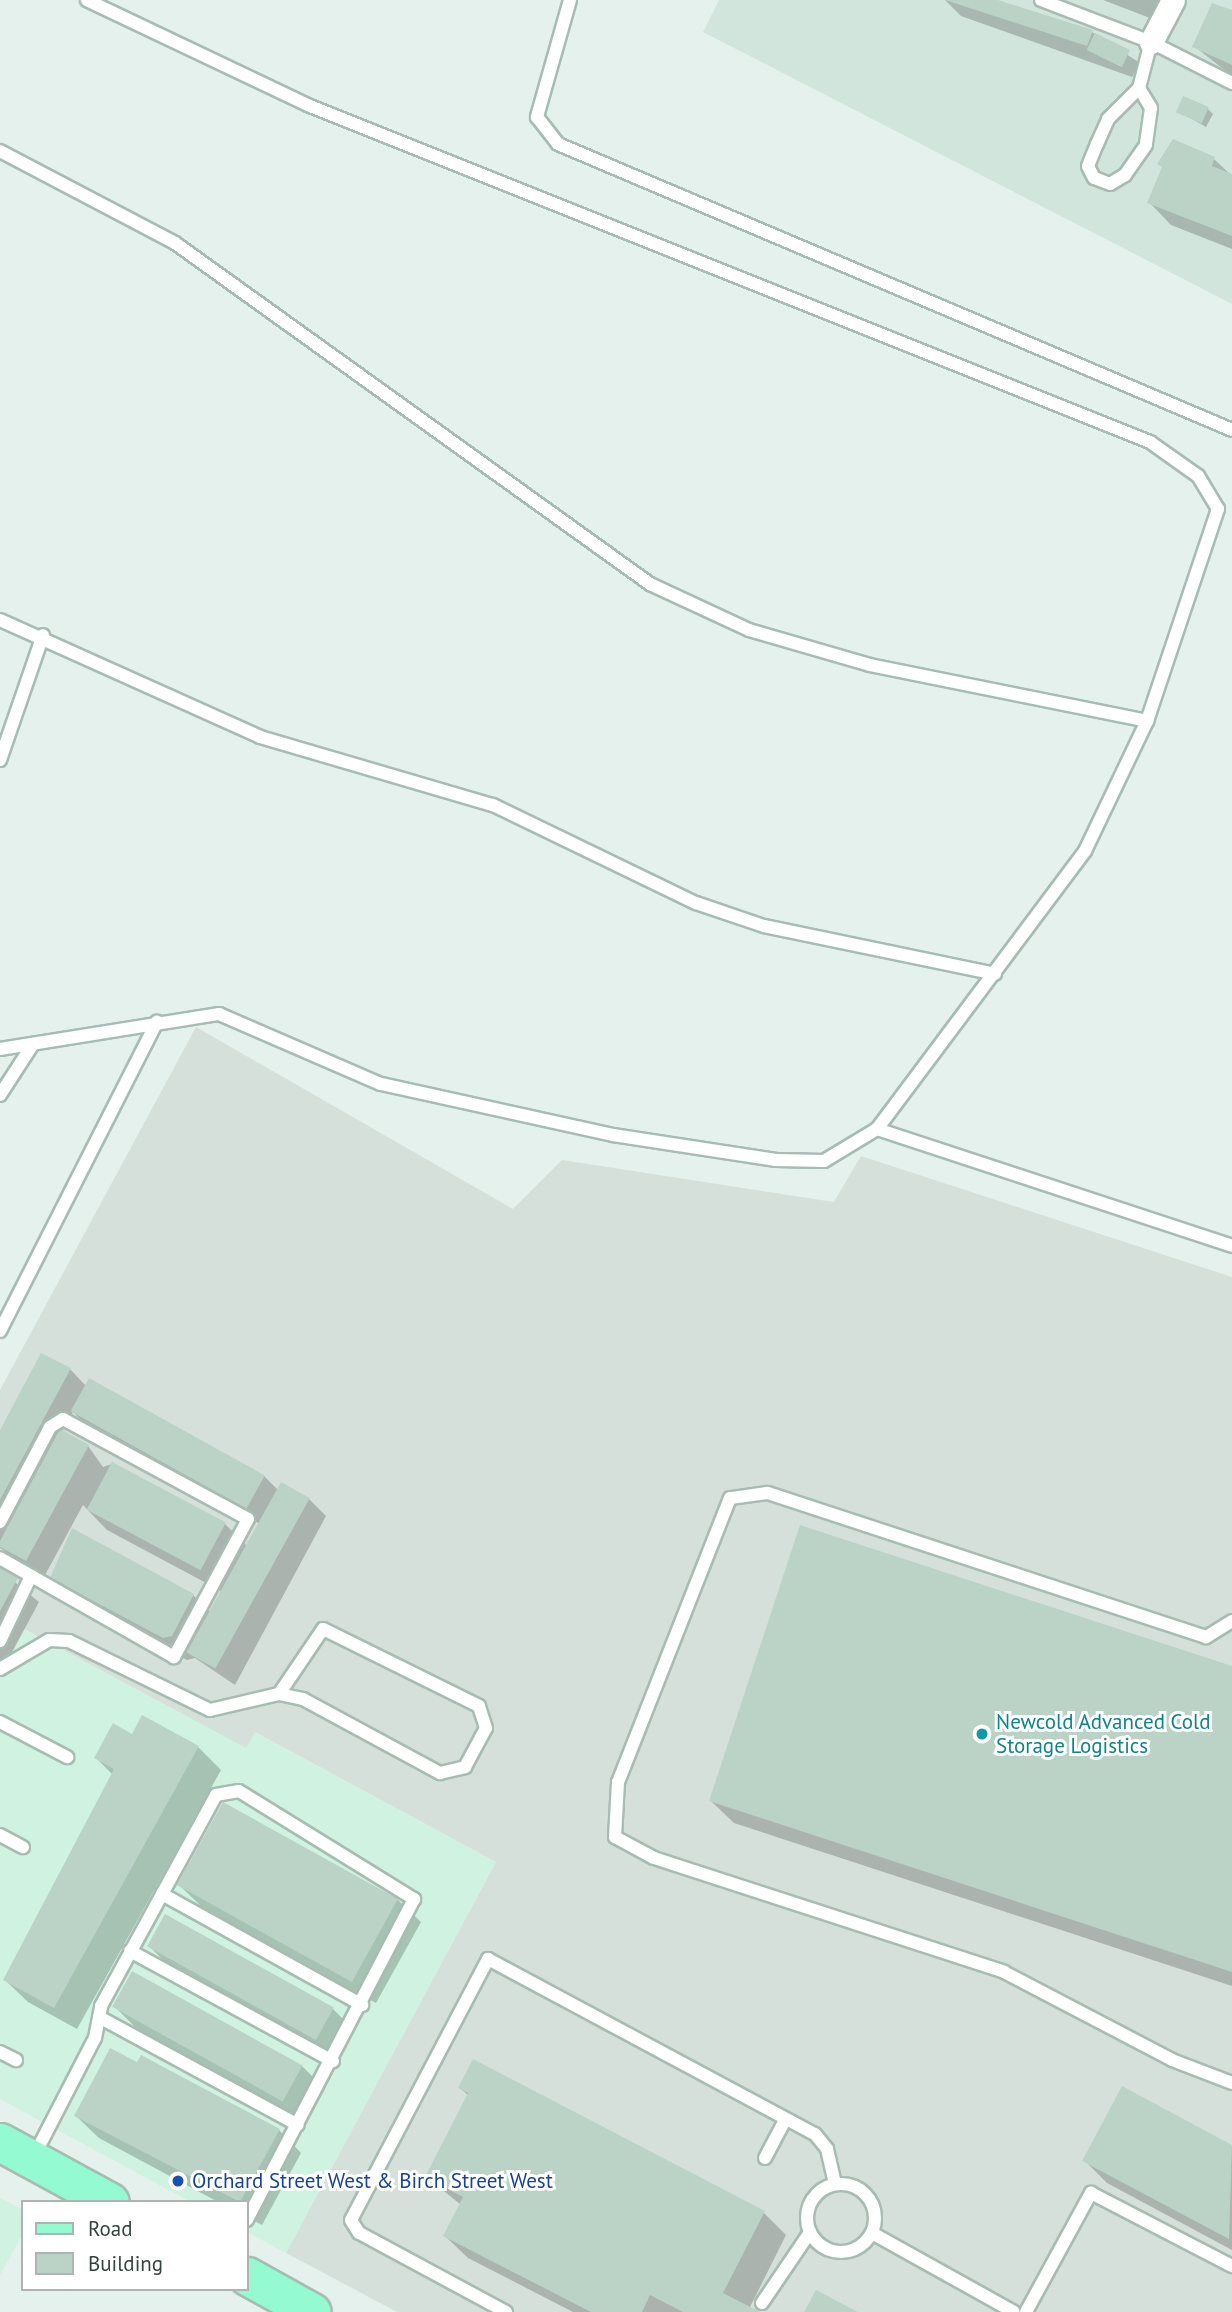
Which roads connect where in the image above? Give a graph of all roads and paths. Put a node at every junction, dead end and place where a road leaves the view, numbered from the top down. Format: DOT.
graph roads {
  1 [pos="87,0"];
  2 [pos="570,0"];
  3 [pos="1041,0"];
  4 [pos="1173,0"];
  5 [pos="1151,42"];
  6 [pos="1232,83"];
  7 [pos="1139,88"];
  8 [pos="0,152"];
  9 [pos="1232,430"];
  10 [pos="1218,509"];
  11 [pos="1232,510"];
  12 [pos="0,620"];
  13 [pos="43,635"];
  14 [pos="1147,721"];
  15 [pos="0,760"];
  16 [pos="995,975"];
  17 [pos="157,1021"];
  18 [pos="33,1044"];
  19 [pos="0,1049"];
  20 [pos="0,1095"];
  21 [pos="877,1129"];
  22 [pos="1232,1246"];
  23 [pos="0,1331"];
  24 [pos="0,1522"];
  25 [pos="0,1558"];
  26 [pos="32,1576"];
  27 [pos="1232,1622"];
  28 [pos="0,1641"];
  29 [pos="0,1669"];
  30 [pos="279,1694"];
  31 [pos="0,1722"];
  32 [pos="67,1757"];
  33 [pos="0,1835"];
  34 [pos="23,1847"];
  35 [pos="162,1894"];
  36 [pos="130,1951"];
  37 [pos="362,2005"];
  38 [pos="99,2017"];
  39 [pos="0,2052"];
  40 [pos="16,2060"];
  41 [pos="333,2061"];
  42 [pos="1232,2083"];
  43 [pos="785,2120"];
  44 [pos="298,2125"];
  45 [pos="0,2142"];
  46 [pos="765,2158"];
  47 [pos="32,2160"];
  48 [pos="835,2184"];
  49 [pos="106,2200"];
  50 [pos="248,2218"];
  51 [pos="810,2232"];
  52 [pos="872,2234"];
  53 [pos="1232,2266"];
  54 [pos="248,2277"];
  55 [pos="762,2303"];
  56 [pos="312,2312"];
  57 [pos="506,2312"];
  58 [pos="1014,2312"];
  59 [pos="1026,2312"];
  1 -- 10 [label="lane"];
  2 -- 9 [label="lane"];
  3 -- 5 [label="lane"];
  4 -- 5 [label="street"];
  5 -- 6 [label="lane"];
  5 -- 7 [label="lane"];
  7 -- 7 [label="lane"];
  8 -- 14 [label="lane"];
  10 -- 11 [label="lane"];
  10 -- 14 [label="lane"];
  12 -- 13 [label="lane"];
  13 -- 15 [label="lane"];
  13 -- 16 [label="lane"];
  14 -- 16 [label="lane"];
  16 -- 21 [label="lane"];
  17 -- 18 [label="lane"];
  17 -- 21 [label="lane"];
  17 -- 23 [label="lane"];
  18 -- 19 [label="lane"];
  18 -- 20 [label="lane"];
  21 -- 22 [label="lane"];
  24 -- 26 [label="lane"];
  25 -- 26 [label="lane"];
  26 -- 28 [label="lane"];
  27 -- 42 [label="lane"];
  29 -- 30 [label="lane"];
  30 -- 30 [label="lane"];
  31 -- 32 [label="lane"];
  33 -- 34 [label="lane"];
  35 -- 36 [label="lane"];
  35 -- 37 [label="lane"];
  35 -- 37 [label="lane"];
  36 -- 38 [label="lane"];
  36 -- 41 [label="lane"];
  37 -- 41 [label="lane"];
  38 -- 44 [label="lane"];
  38 -- 47 [label="lane"];
  39 -- 40 [label="lane"];
  41 -- 44 [label="lane"];
  43 -- 46 [label="lane"];
  43 -- 48 [label="lane"];
  43 -- 57 [label="lane"];
  44 -- 50 [label="lane"];
  45 -- 47 [label="main road"];
  47 -- 49 [label="main road"];
  48 -- 51 [label="lane"];
  48 -- 52 [label="lane"];
  51 -- 52 [label="lane"];
  51 -- 55 [label="lane"];
  52 -- 58 [label="lane"];
  53 -- 59 [label="lane"];
  54 -- 56 [label="main road"];
}
